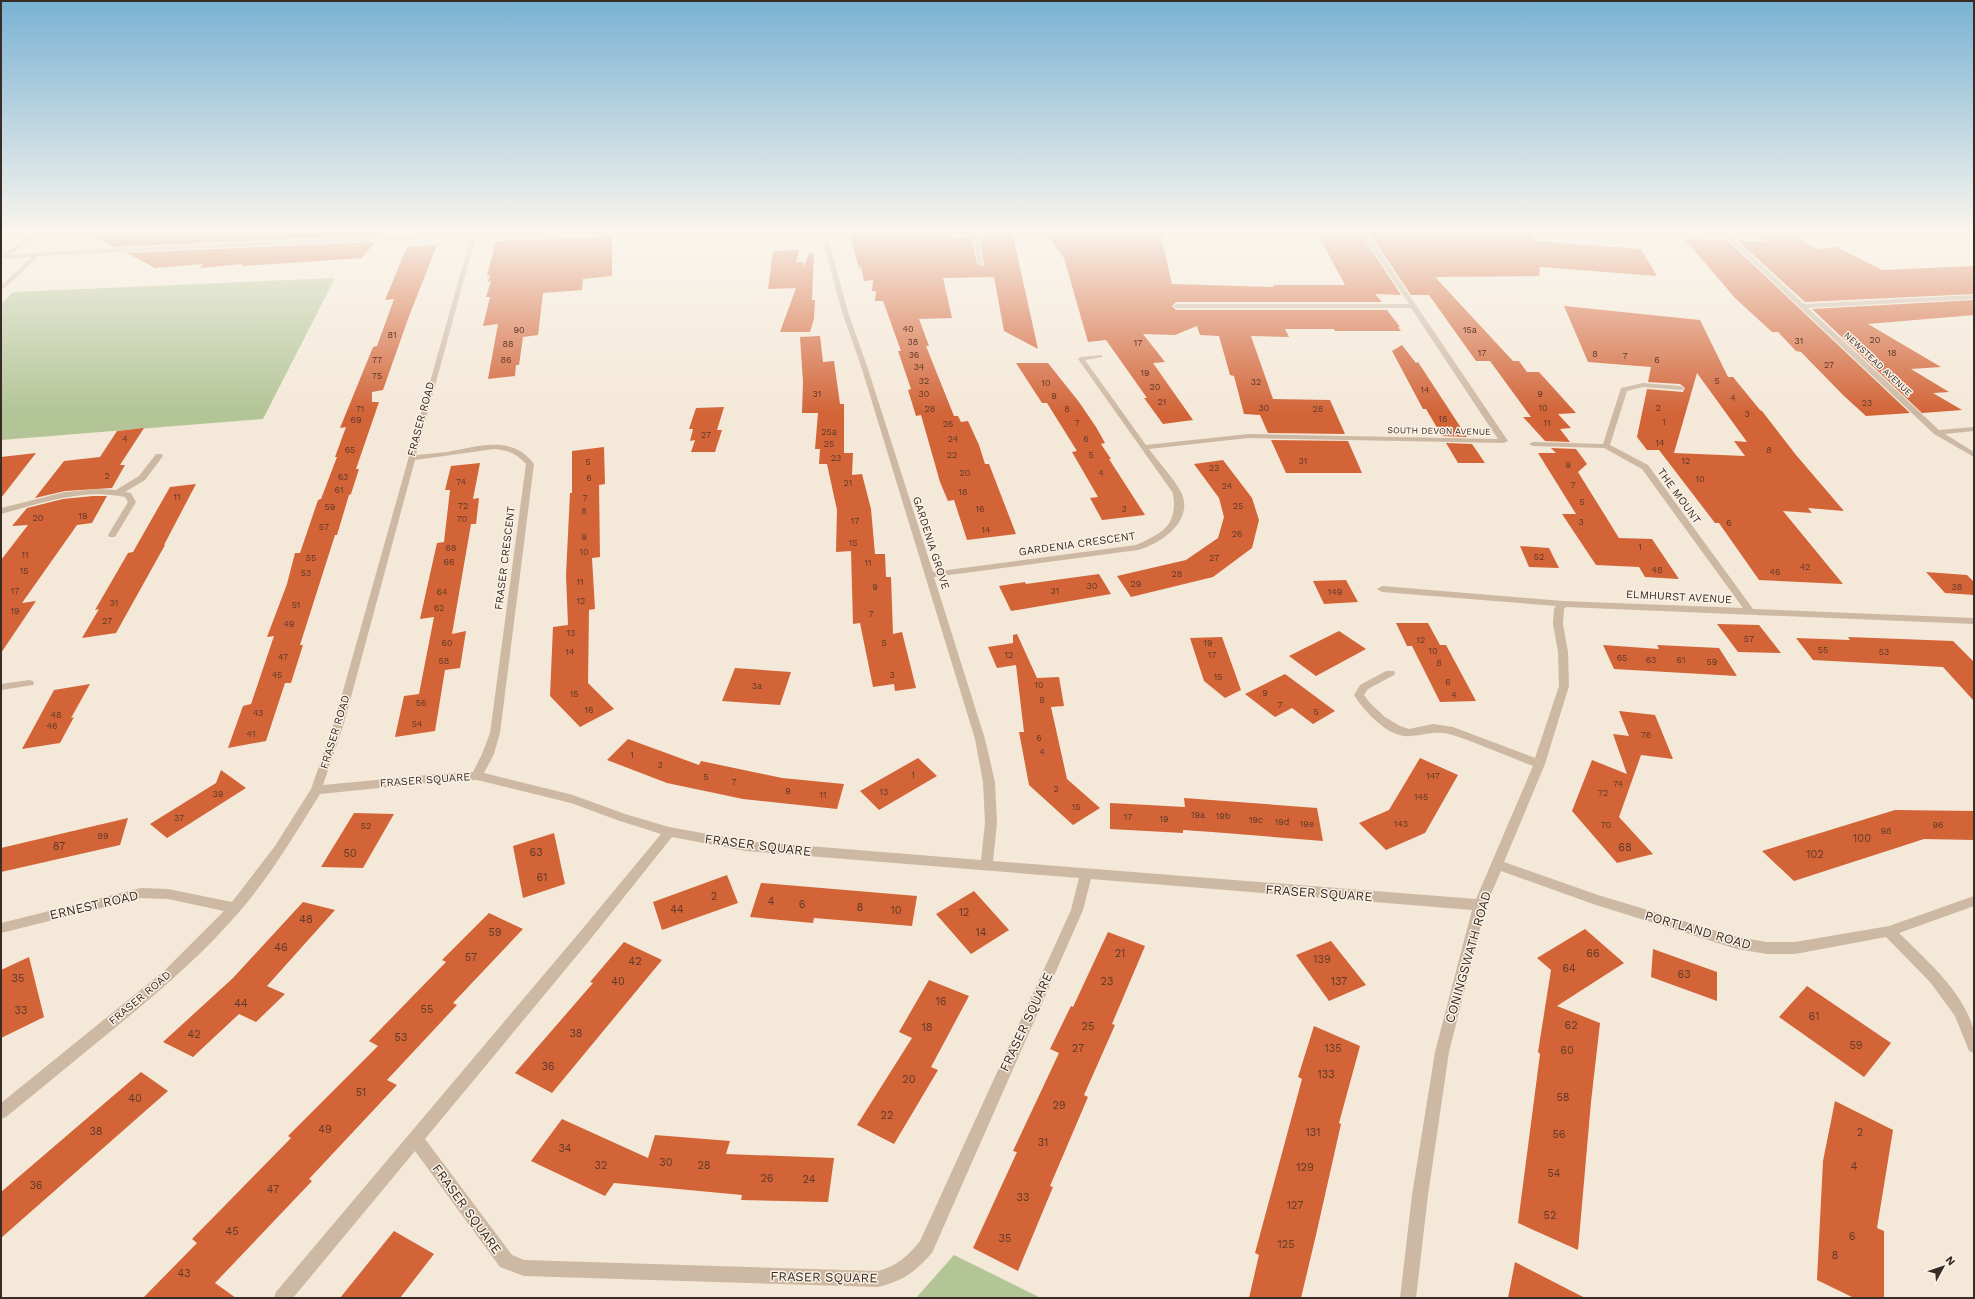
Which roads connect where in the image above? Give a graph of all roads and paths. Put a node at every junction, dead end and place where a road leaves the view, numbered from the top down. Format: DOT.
graph roads {
  1 [pos="457,292"];
  2 [pos="839,292"];
  3 [pos="1403,292"];
  4 [pos="1787,292"];
  5 [pos="1974,297"];
  6 [pos="1176,306"];
  7 [pos="1413,306"];
  8 [pos="1803,306"];
  9 [pos="1100,356"];
  10 [pos="1680,388"];
  11 [pos="1974,430"];
  12 [pos="1938,432"];
  13 [pos="1533,444"];
  14 [pos="1606,446"];
  15 [pos="1146,447"];
  16 [pos="1974,455"];
  17 [pos="159,456"];
  18 [pos="411,458"];
  19 [pos="119,492"];
  20 [pos="1,511"];
  21 [pos="112,535"];
  22 [pos="928,575"];
  23 [pos="1382,589"];
  24 [pos="1563,604"];
  25 [pos="1750,612"];
  26 [pos="1974,621"];
  27 [pos="1390,673"];
  28 [pos="29,683"];
  29 [pos="1,687"];
  30 [pos="1539,764"];
  31 [pos="477,776"];
  32 [pos="316,790"];
  33 [pos="670,832"];
  34 [pos="1496,864"];
  35 [pos="986,866"];
  36 [pos="1086,874"];
  37 [pos="1974,901"];
  38 [pos="1480,905"];
  39 [pos="235,908"];
  40 [pos="1,928"];
  41 [pos="1889,931"];
  42 [pos="1974,1046"];
  43 [pos="1,1112"];
  44 [pos="415,1138"];
  45 [pos="282,1298"];
  46 [pos="1408,1298"];
  1 -- 18 [label="street, FRASER ROAD"];
  2 -- 22 [label="street, GARDENIA GROVE"];
  3 -- 7 [label="street, SOUTH DEVON AVENUE"];
  4 -- 8 [label="street, NEWSTEAD AVENUE"];
  5 -- 8 [label="street"];
  6 -- 7 [label="street"];
  7 -- 15 [label="street, SOUTH DEVON AVENUE"];
  8 -- 12 [label="street, NEWSTEAD AVENUE"];
  9 -- 15 [label="street, GARDENIA CRESCENT"];
  10 -- 14 [label="street"];
  11 -- 12 [label="street"];
  12 -- 16 [label="street, NEWSTEAD AVENUE"];
  13 -- 14 [label="street, THE MOUNT"];
  14 -- 25 [label="street, THE MOUNT"];
  15 -- 22 [label="street, GARDENIA CRESCENT"];
  17 -- 19 [label="street"];
  18 -- 31 [label="street, FRASER CRESCENT"];
  18 -- 32 [label="street, FRASER ROAD"];
  19 -- 20 [label="street"];
  19 -- 21 [label="street"];
  22 -- 35 [label="street, GARDENIA GROVE"];
  23 -- 24 [label="street, ELMHURST AVENUE"];
  24 -- 25 [label="street, ELMHURST AVENUE"];
  24 -- 30 [label="street, CONINGSWATH ROAD"];
  25 -- 26 [label="street, ELMHURST AVENUE"];
  27 -- 30 [label="street"];
  28 -- 29 [label="street"];
  30 -- 34 [label="street, CONINGSWATH ROAD"];
  31 -- 32 [label="street, FRASER SQUARE"];
  31 -- 33 [label="street, FRASER SQUARE"];
  32 -- 39 [label="street, FRASER ROAD"];
  33 -- 35 [label="street, FRASER SQUARE"];
  33 -- 44 [label="street"];
  34 -- 38 [label="street, CONINGSWATH ROAD"];
  34 -- 41 [label="street, PORTLAND ROAD"];
  35 -- 36 [label="street, FRASER SQUARE"];
  36 -- 38 [label="street, FRASER SQUARE"];
  36 -- 44 [label="street, FRASER SQUARE"];
  37 -- 41 [label="street, PORTLAND ROAD"];
  38 -- 46 [label="street, CONINGSWATH ROAD"];
  39 -- 40 [label="street, ERNEST ROAD"];
  39 -- 43 [label="street, FRASER ROAD"];
  41 -- 42 [label="street"];
  44 -- 45 [label="street"];
}
